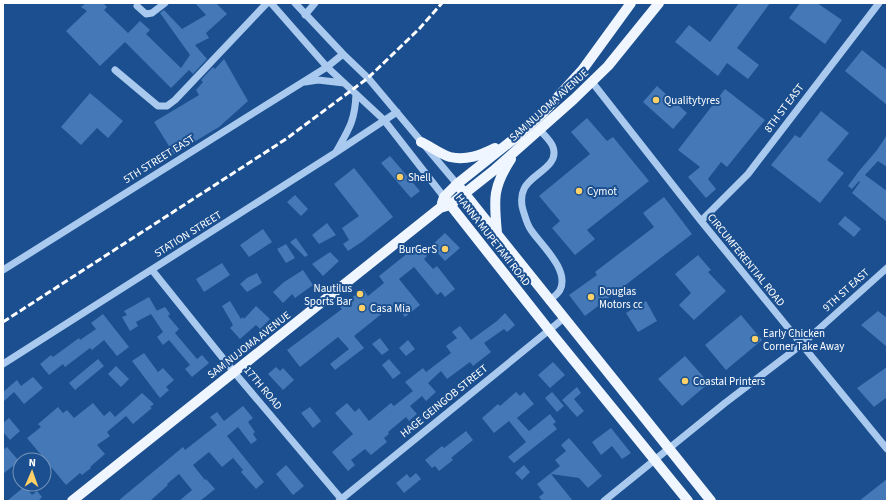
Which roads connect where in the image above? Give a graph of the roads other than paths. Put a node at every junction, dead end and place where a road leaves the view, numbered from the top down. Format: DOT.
graph roads {
  1 [pos="165,3"];
  2 [pos="268,3"];
  3 [pos="271,3"];
  4 [pos="295,3"];
  5 [pos="315,3"];
  6 [pos="631,3"];
  7 [pos="659,3"];
  8 [pos="879,3"];
  9 [pos="137,6"];
  10 [pos="305,15"];
  11 [pos="342,54"];
  12 [pos="327,66"];
  13 [pos="115,70"];
  14 [pos="582,70"];
  15 [pos="302,82"];
  16 [pos="592,82"];
  17 [pos="345,83"];
  18 [pos="356,94"];
  19 [pos="397,112"];
  20 [pos="384,120"];
  21 [pos="540,130"];
  22 [pos="515,138"];
  23 [pos="421,142"];
  24 [pos="518,149"];
  25 [pos="335,154"];
  26 [pos="457,184"];
  27 [pos="464,193"];
  28 [pos="445,203"];
  29 [pos="701,221"];
  30 [pos="497,233"];
  31 [pos="887,268"];
  32 [pos="3,270"];
  33 [pos="152,270"];
  34 [pos="550,301"];
  35 [pos="564,318"];
  36 [pos="549,330"];
  37 [pos="801,345"];
  38 [pos="3,364"];
  39 [pos="234,372"];
  40 [pos="669,448"];
  41 [pos="887,449"];
  42 [pos="654,460"];
  43 [pos="341,500"];
  44 [pos="72,501"];
  45 [pos="604,501"];
  46 [pos="688,501"];
  47 [pos="711,501"];
  1 -- 9 [label="street"];
  2 -- 13 [label="street"];
  3 -- 12 [label="street, HANNA MUPETAMI ROAD"];
  4 -- 10 [label="street, HANNA MUPETAMI ROAD"];
  5 -- 10 [label="street"];
  6 -- 14 [label="main road, SAM NUJOMA AVENUE"];
  7 -- 16 [label="main road, SAM NUJOMA AVENUE"];
  8 -- 29 [label="street, 8TH ST EAST"];
  10 -- 11 [label="street, HANNA MUPETAMI ROAD"];
  11 -- 12 [label="street, 5TH STREET EAST"];
  11 -- 19 [label="street, HANNA MUPETAMI ROAD"];
  12 -- 15 [label="street, 5TH STREET EAST"];
  12 -- 17 [label="street, HANNA MUPETAMI ROAD"];
  14 -- 16 [label="main road"];
  14 -- 22 [label="main road, SAM NUJOMA AVENUE"];
  15 -- 17 [label="street"];
  15 -- 32 [label="street, 5TH STREET EAST"];
  16 -- 21 [label="main road, SAM NUJOMA AVENUE"];
  16 -- 29 [label="street, CIRCUMFERENTIAL ROAD"];
  17 -- 18 [label="street, HANNA MUPETAMI ROAD"];
  18 -- 20 [label="street, HANNA MUPETAMI ROAD"];
  18 -- 25 [label="street"];
  19 -- 20 [label="street, STATION STREET"];
  19 -- 23 [label="street, HANNA MUPETAMI ROAD"];
  20 -- 25 [label="street, STATION STREET"];
  20 -- 28 [label="street, HANNA MUPETAMI ROAD"];
  21 -- 24 [label="main road, SAM NUJOMA AVENUE"];
  21 -- 34 [label="street"];
  22 -- 23 [label="main road"];
  22 -- 26 [label="main road, SAM NUJOMA AVENUE"];
  23 -- 26 [label="street, HANNA MUPETAMI ROAD"];
  24 -- 27 [label="main road, SAM NUJOMA AVENUE"];
  24 -- 30 [label="main road"];
  25 -- 33 [label="street, STATION STREET"];
  26 -- 27 [label="main road, HANNA MUPETAMI ROAD"];
  26 -- 28 [label="main road, SAM NUJOMA AVENUE"];
  27 -- 28 [label="main road, SAM NUJOMA AVENUE"];
  27 -- 30 [label="main road, HANNA MUPETAMI ROAD"];
  28 -- 36 [label="main road, HANNA MUPETAMI ROAD"];
  28 -- 39 [label="main road, SAM NUJOMA AVENUE"];
  29 -- 37 [label="street, CIRCUMFERENTIAL ROAD"];
  30 -- 34 [label="main road, HANNA MUPETAMI ROAD"];
  31 -- 37 [label="street, 9TH ST EAST"];
  33 -- 38 [label="street, STATION STREET"];
  33 -- 39 [label="street, 17TH ROAD"];
  34 -- 35 [label="main road, HANNA MUPETAMI ROAD"];
  35 -- 36 [label="street, HAGE GEINGOB STREET"];
  35 -- 40 [label="main road, HANNA MUPETAMI ROAD"];
  36 -- 42 [label="main road, HANNA MUPETAMI ROAD"];
  36 -- 43 [label="street, HAGE GEINGOB STREET"];
  37 -- 40 [label="street, 9TH ST EAST"];
  37 -- 41 [label="street, CIRCUMFERENTIAL ROAD"];
  39 -- 43 [label="street, 17TH ROAD"];
  39 -- 44 [label="main road, SAM NUJOMA AVENUE"];
  40 -- 42 [label="street, 9TH ST EAST"];
  40 -- 47 [label="main road, HANNA MUPETAMI ROAD"];
  42 -- 45 [label="street, 9TH ST EAST"];
  42 -- 46 [label="main road, HANNA MUPETAMI ROAD"];
}
